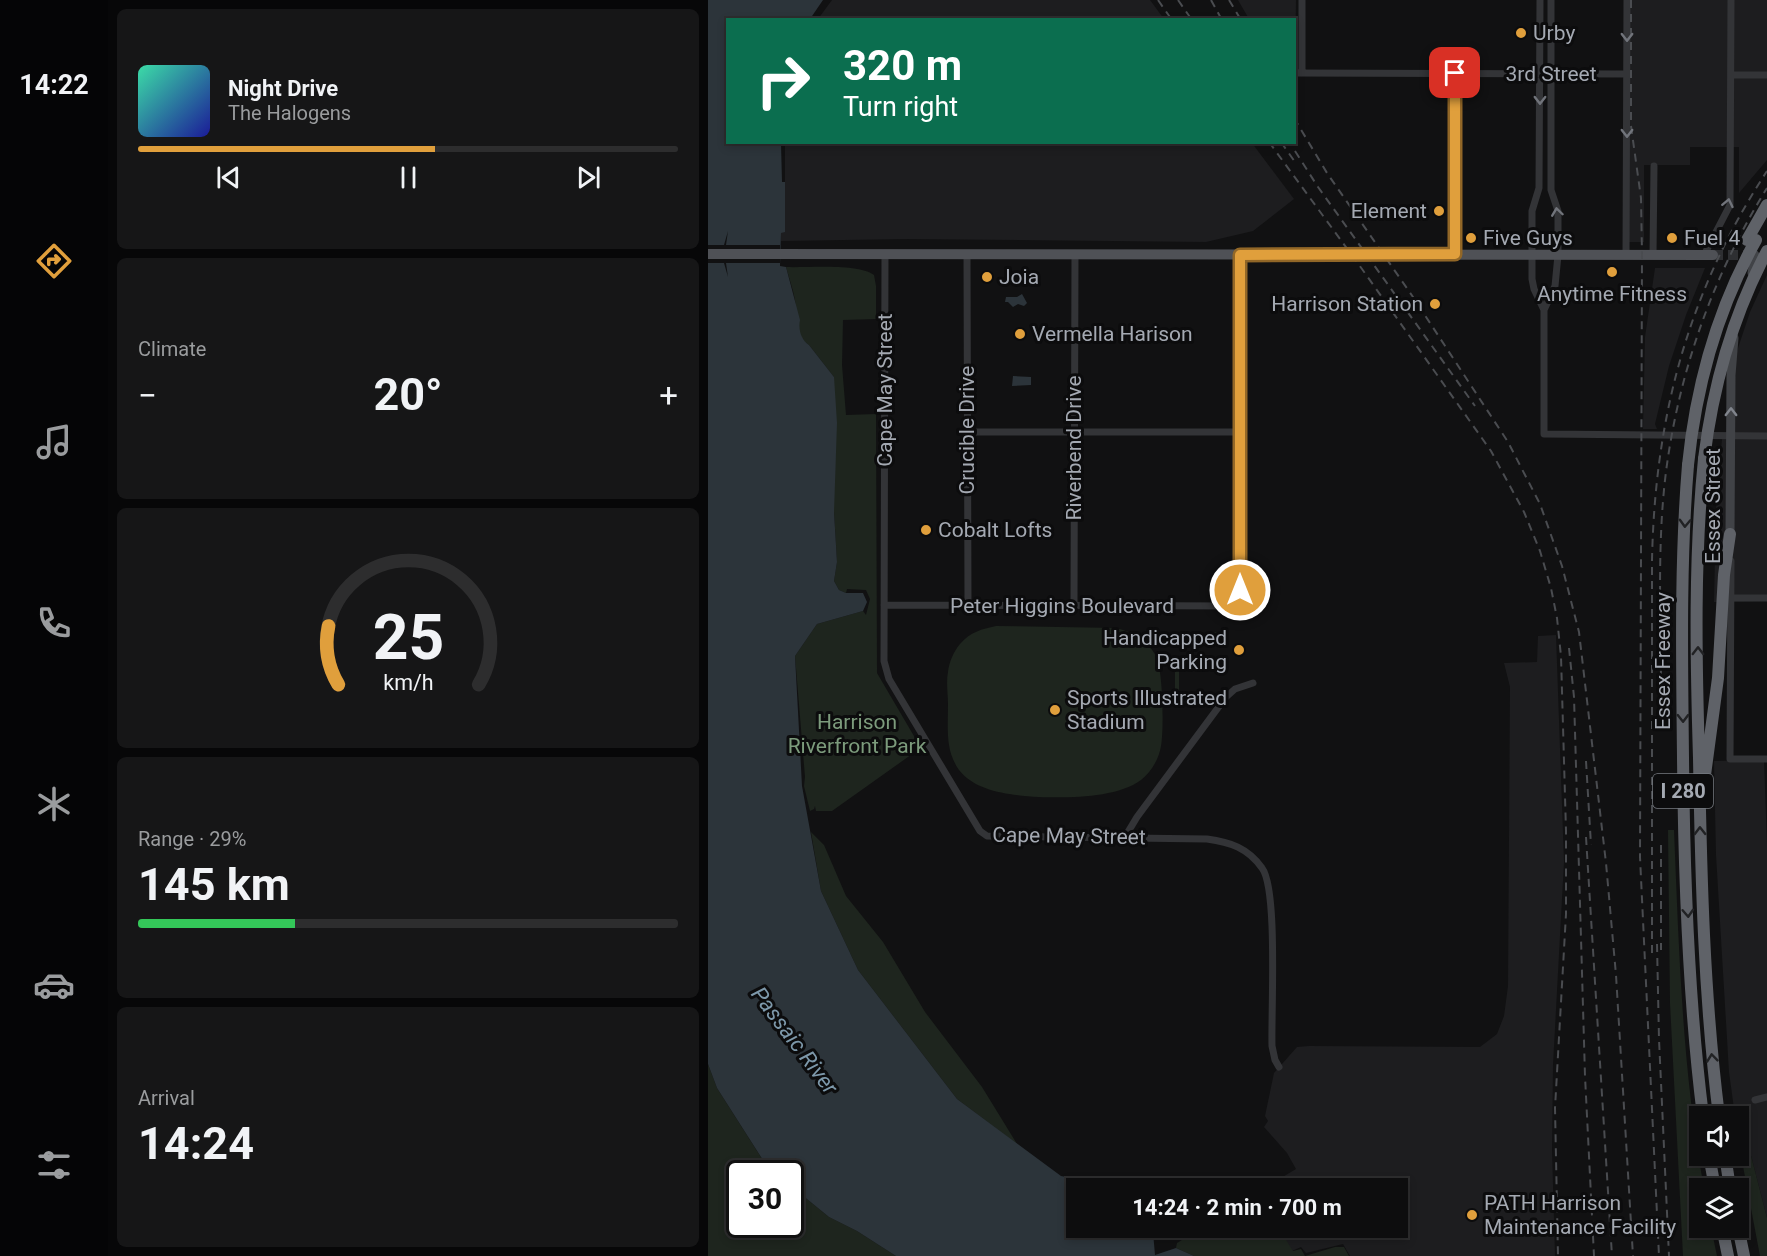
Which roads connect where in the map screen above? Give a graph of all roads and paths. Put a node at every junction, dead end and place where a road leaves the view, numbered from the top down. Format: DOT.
graph roads {
  1 [pos="1302,0"];
  2 [pos="1540,0"];
  3 [pos="1551,0"];
  4 [pos="1627,0"];
  5 [pos="1731,0"];
  6 [pos="1298,73"];
  7 [pos="1455,73"];
  8 [pos="1540,74"];
  9 [pos="1551,74"];
  10 [pos="1627,74"];
  11 [pos="1731,75"];
  12 [pos="1767,75"];
  13 [pos="1654,166"];
  14 [pos="1767,205"];
  15 [pos="1767,221"];
  16 [pos="1751,240"];
  17 [pos="708,254"];
  18 [pos="885,254"];
  19 [pos="967,254"];
  20 [pos="1075,254"];
  21 [pos="1453,254"];
  22 [pos="1763,254"];
  23 [pos="1240,255"];
  24 [pos="1532,255"];
  25 [pos="1558,255"];
  26 [pos="1626,255"];
  27 [pos="1653,255"];
  28 [pos="1708,255"];
  29 [pos="1544,310"];
  30 [pos="968,432"];
  31 [pos="1240,432"];
  32 [pos="1074,433"];
  33 [pos="1767,435"];
  34 [pos="1731,436"];
  35 [pos="1730,534"];
  36 [pos="1731,598"];
  37 [pos="1767,598"];
  38 [pos="884,605"];
  39 [pos="1074,605"];
  40 [pos="968,606"];
  41 [pos="1253,683"];
  42 [pos="1767,759"];
  43 [pos="1699,793"];
  44 [pos="1125,837"];
  45 [pos="1279,1067"];
  46 [pos="1767,1097"];
  47 [pos="1755,1100"];
  48 [pos="1702,1106"];
  49 [pos="1718,1106"];
  50 [pos="1724,1238"];
  51 [pos="1740,1238"];
  52 [pos="1728,1256"];
  53 [pos="1744,1256"];
  1 -- 6 [label="street"];
  2 -- 8 [label="street"];
  3 -- 9 [label="street"];
  4 -- 10 [label="street, one-way"];
  5 -- 11 [label="street"];
  6 -- 7 [label="street, 3rd Street"];
  7 -- 8 [label="street, 3rd Street"];
  7 -- 21 [label="street"];
  8 -- 9 [label="street, 3rd Street"];
  8 -- 24 [label="street, one-way"];
  9 -- 10 [label="street, 3rd Street"];
  25 -- 9 [label="street, one-way"];
  10 -- 26 [label="street, one-way"];
  11 -- 12 [label="street"];
  28 -- 11 [label="street, one-way"];
  13 -- 27 [label="street"];
  14 -- 16 [label="highway"];
  15 -- 16 [label="highway, Essex Freeway / I 280"];
  16 -- 48 [label="highway, Essex Freeway / I 280, one-way, bridge"];
  17 -- 18 [label="main road"];
  18 -- 19 [label="main road"];
  18 -- 38 [label="street, Cape May Street"];
  19 -- 20 [label="main road"];
  19 -- 30 [label="street, Crucible Drive"];
  20 -- 23 [label="main road"];
  20 -- 32 [label="street, Riverbend Drive"];
  21 -- 23 [label="main road"];
  21 -- 24 [label="main road"];
  34 -- 22 [label="street, Essex Street, one-way"];
  43 -- 22 [label="highway, Essex Freeway / I 280, one-way, bridge"];
  23 -- 31 [label="street"];
  24 -- 25 [label="main road"];
  24 -- 29 [label="street"];
  25 -- 26 [label="main road"];
  25 -- 29 [label="street"];
  26 -- 27 [label="main road"];
  27 -- 28 [label="main road"];
  29 -- 34 [label="street"];
  30 -- 32 [label="street"];
  30 -- 40 [label="street, Crucible Drive"];
  31 -- 32 [label="street"];
  31 -- 39 [label="street, Peter Higgins Boulevard"];
  32 -- 39 [label="street, Riverbend Drive"];
  33 -- 34 [label="street"];
  34 -- 35 [label="street, Essex Street"];
  35 -- 36 [label="street, Essex Street"];
  35 -- 43 [label="highway"];
  36 -- 37 [label="street"];
  36 -- 42 [label="street, Essex Street"];
  38 -- 40 [label="street, Peter Higgins Boulevard"];
  38 -- 44 [label="street, Cape May Street"];
  39 -- 40 [label="street, Peter Higgins Boulevard"];
  41 -- 44 [label="street"];
  49 -- 43 [label="highway, Essex Freeway / I 280, one-way"];
  44 -- 45 [label="street, Cape May Street"];
  46 -- 47 [label="street"];
  50 -- 52 [label="highway"];
  51 -- 53 [label="highway"];
}
